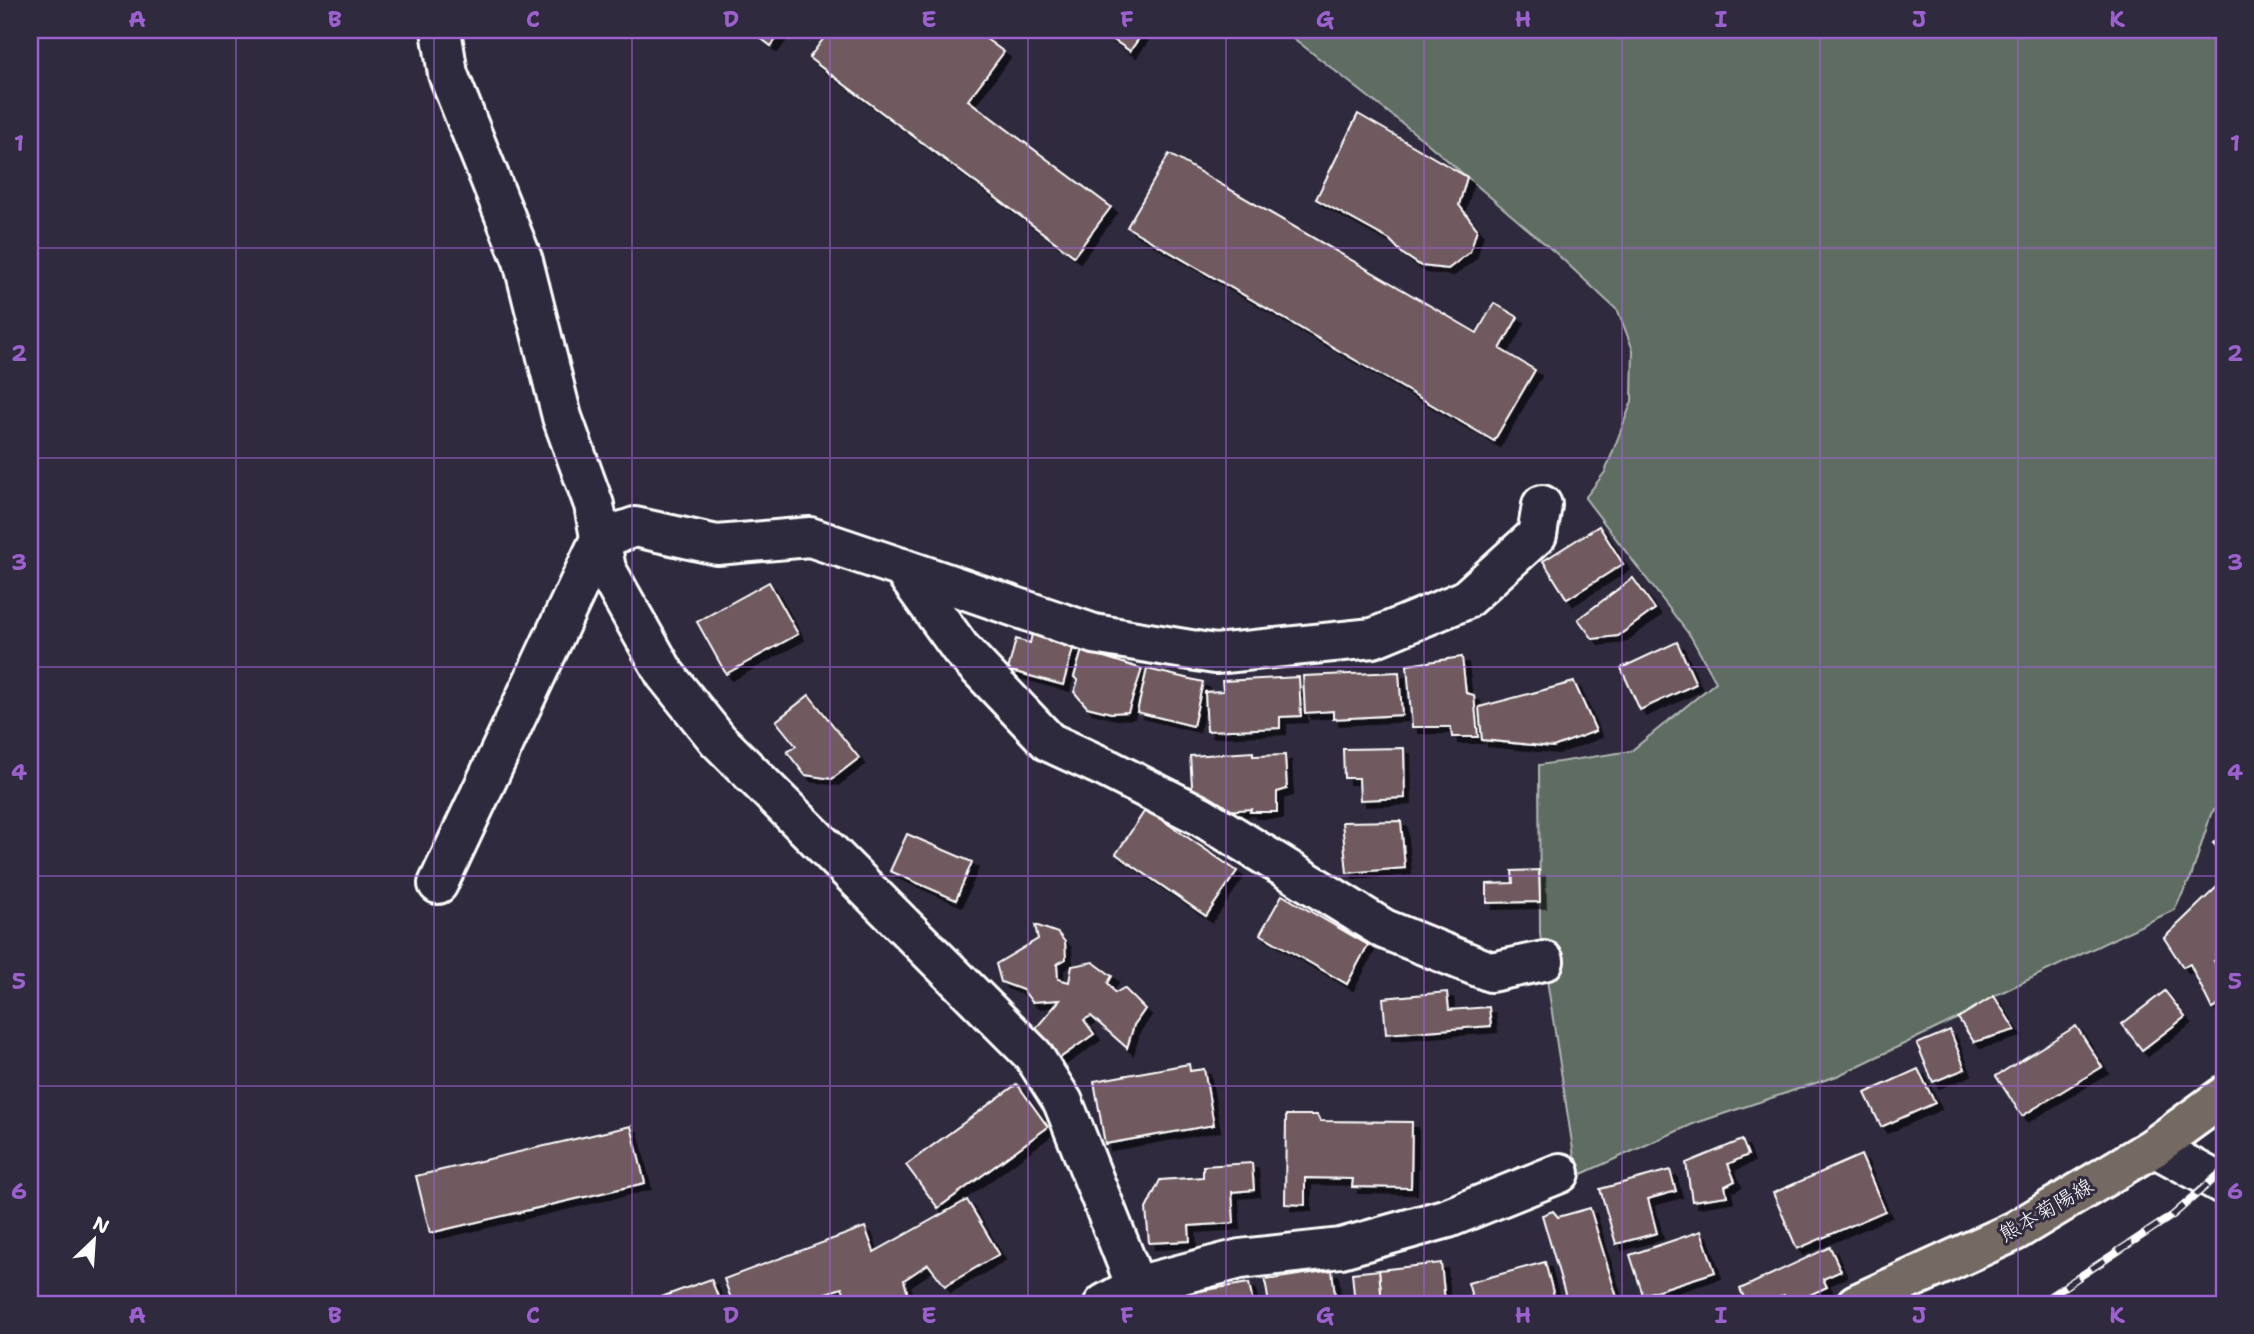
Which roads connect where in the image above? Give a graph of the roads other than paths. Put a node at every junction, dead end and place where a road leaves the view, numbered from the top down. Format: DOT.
graph roads {
  1 [pos="441,30"];
  2 [pos="1542,505"];
  3 [pos="597,522"];
  4 [pos="902,568"];
  5 [pos="438,884"];
  6 [pos="1544,961"];
  7 [pos="2224,1096"];
  8 [pos="2154,1147"];
  9 [pos="1560,1172"];
  10 [pos="2224,1185"];
  11 [pos="1128,1298"];
  12 [pos="1856,1304"];
  1 -- 3 [label="street"];
  2 -- 4 [label="street"];
  3 -- 4 [label="street"];
  3 -- 5 [label="street"];
  3 -- 11 [label="street"];
  4 -- 6 [label="street"];
  7 -- 8 [label="main road, 熊本菊陽線"];
  8 -- 10 [label="street"];
  8 -- 12 [label="main road, 熊本菊陽線"];
  9 -- 11 [label="street"];
}
